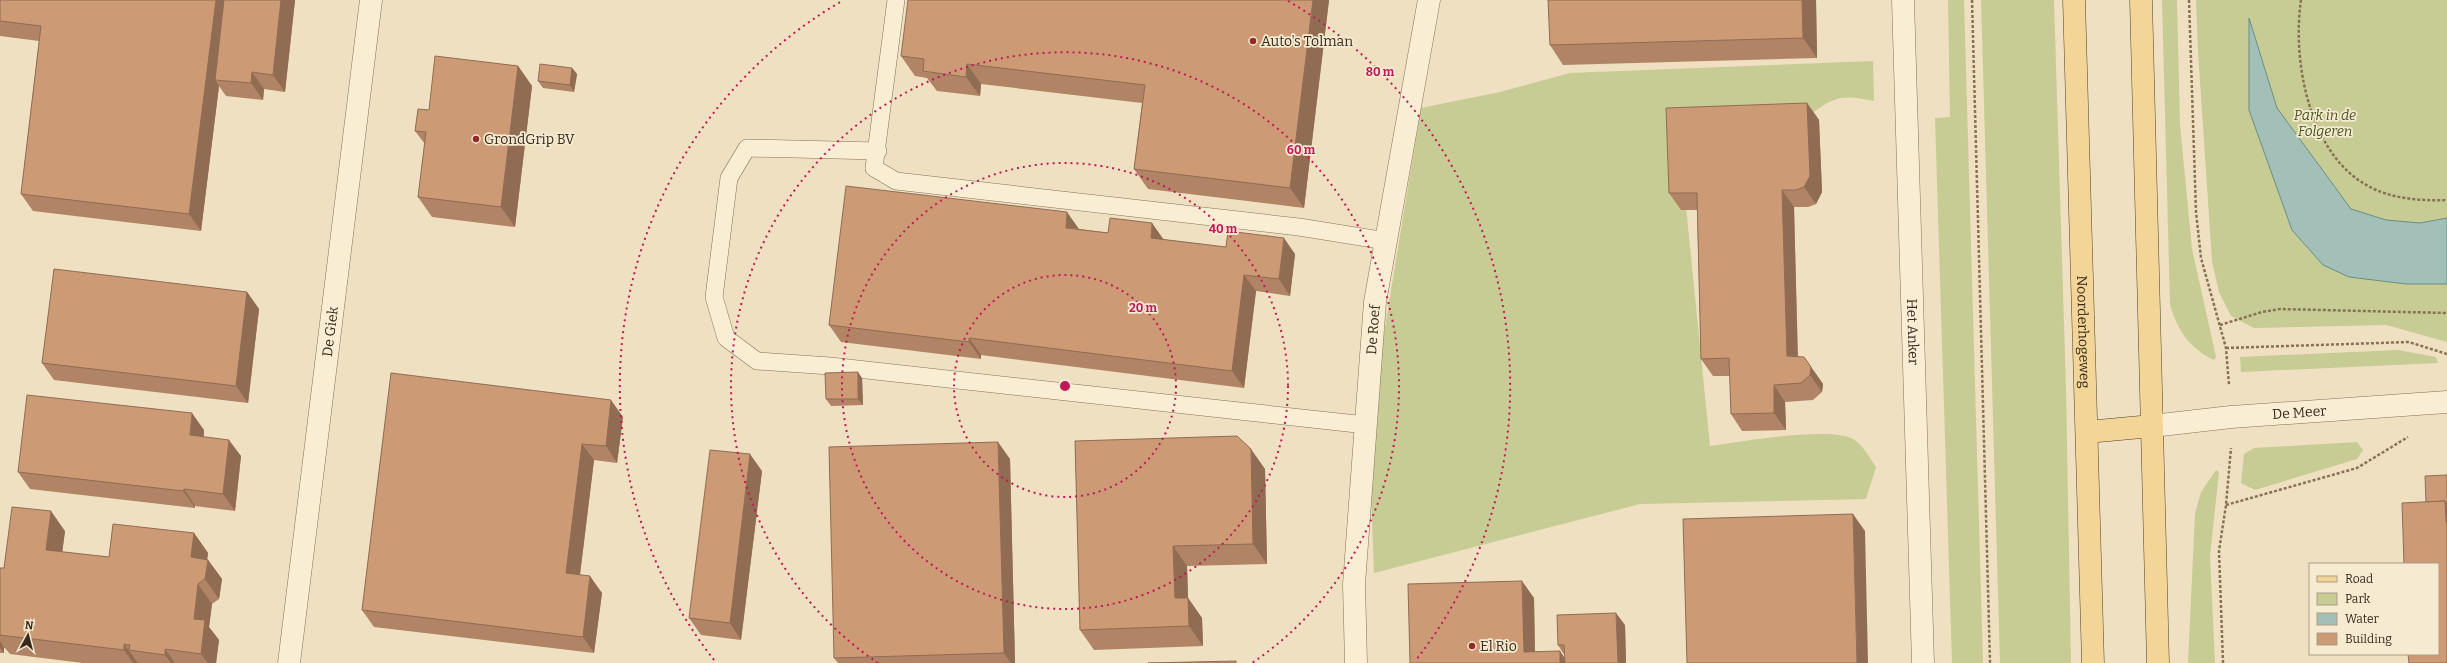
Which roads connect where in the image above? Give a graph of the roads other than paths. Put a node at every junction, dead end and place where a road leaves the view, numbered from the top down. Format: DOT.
graph roads {
  1 [pos="372,0"];
  2 [pos="896,0"];
  3 [pos="1429,0"];
  4 [pos="1904,0"];
  5 [pos="2074,0"];
  6 [pos="2141,0"];
  7 [pos="878,151"];
  8 [pos="1386,241"];
  9 [pos="2447,402"];
  10 [pos="1366,425"];
  11 [pos="2152,426"];
  12 [pos="2087,432"];
  13 [pos="289,663"];
  14 [pos="1356,663"];
  15 [pos="1923,663"];
  16 [pos="2093,663"];
  17 [pos="2158,663"];
  1 -- 13 [label="street, De Giek"];
  2 -- 7 [label="lane"];
  3 -- 8 [label="street, De Roef"];
  4 -- 15 [label="street, Het Anker"];
  5 -- 12 [label="main road, Noorderhogeweg"];
  6 -- 11 [label="main road"];
  7 -- 8 [label="lane"];
  7 -- 10 [label="lane"];
  8 -- 10 [label="street, De Roef"];
  9 -- 11 [label="street, De Meer"];
  10 -- 14 [label="street, De Roef"];
  11 -- 12 [label="main road"];
  11 -- 17 [label="main road"];
  12 -- 16 [label="main road, Noorderhogeweg"];
}
